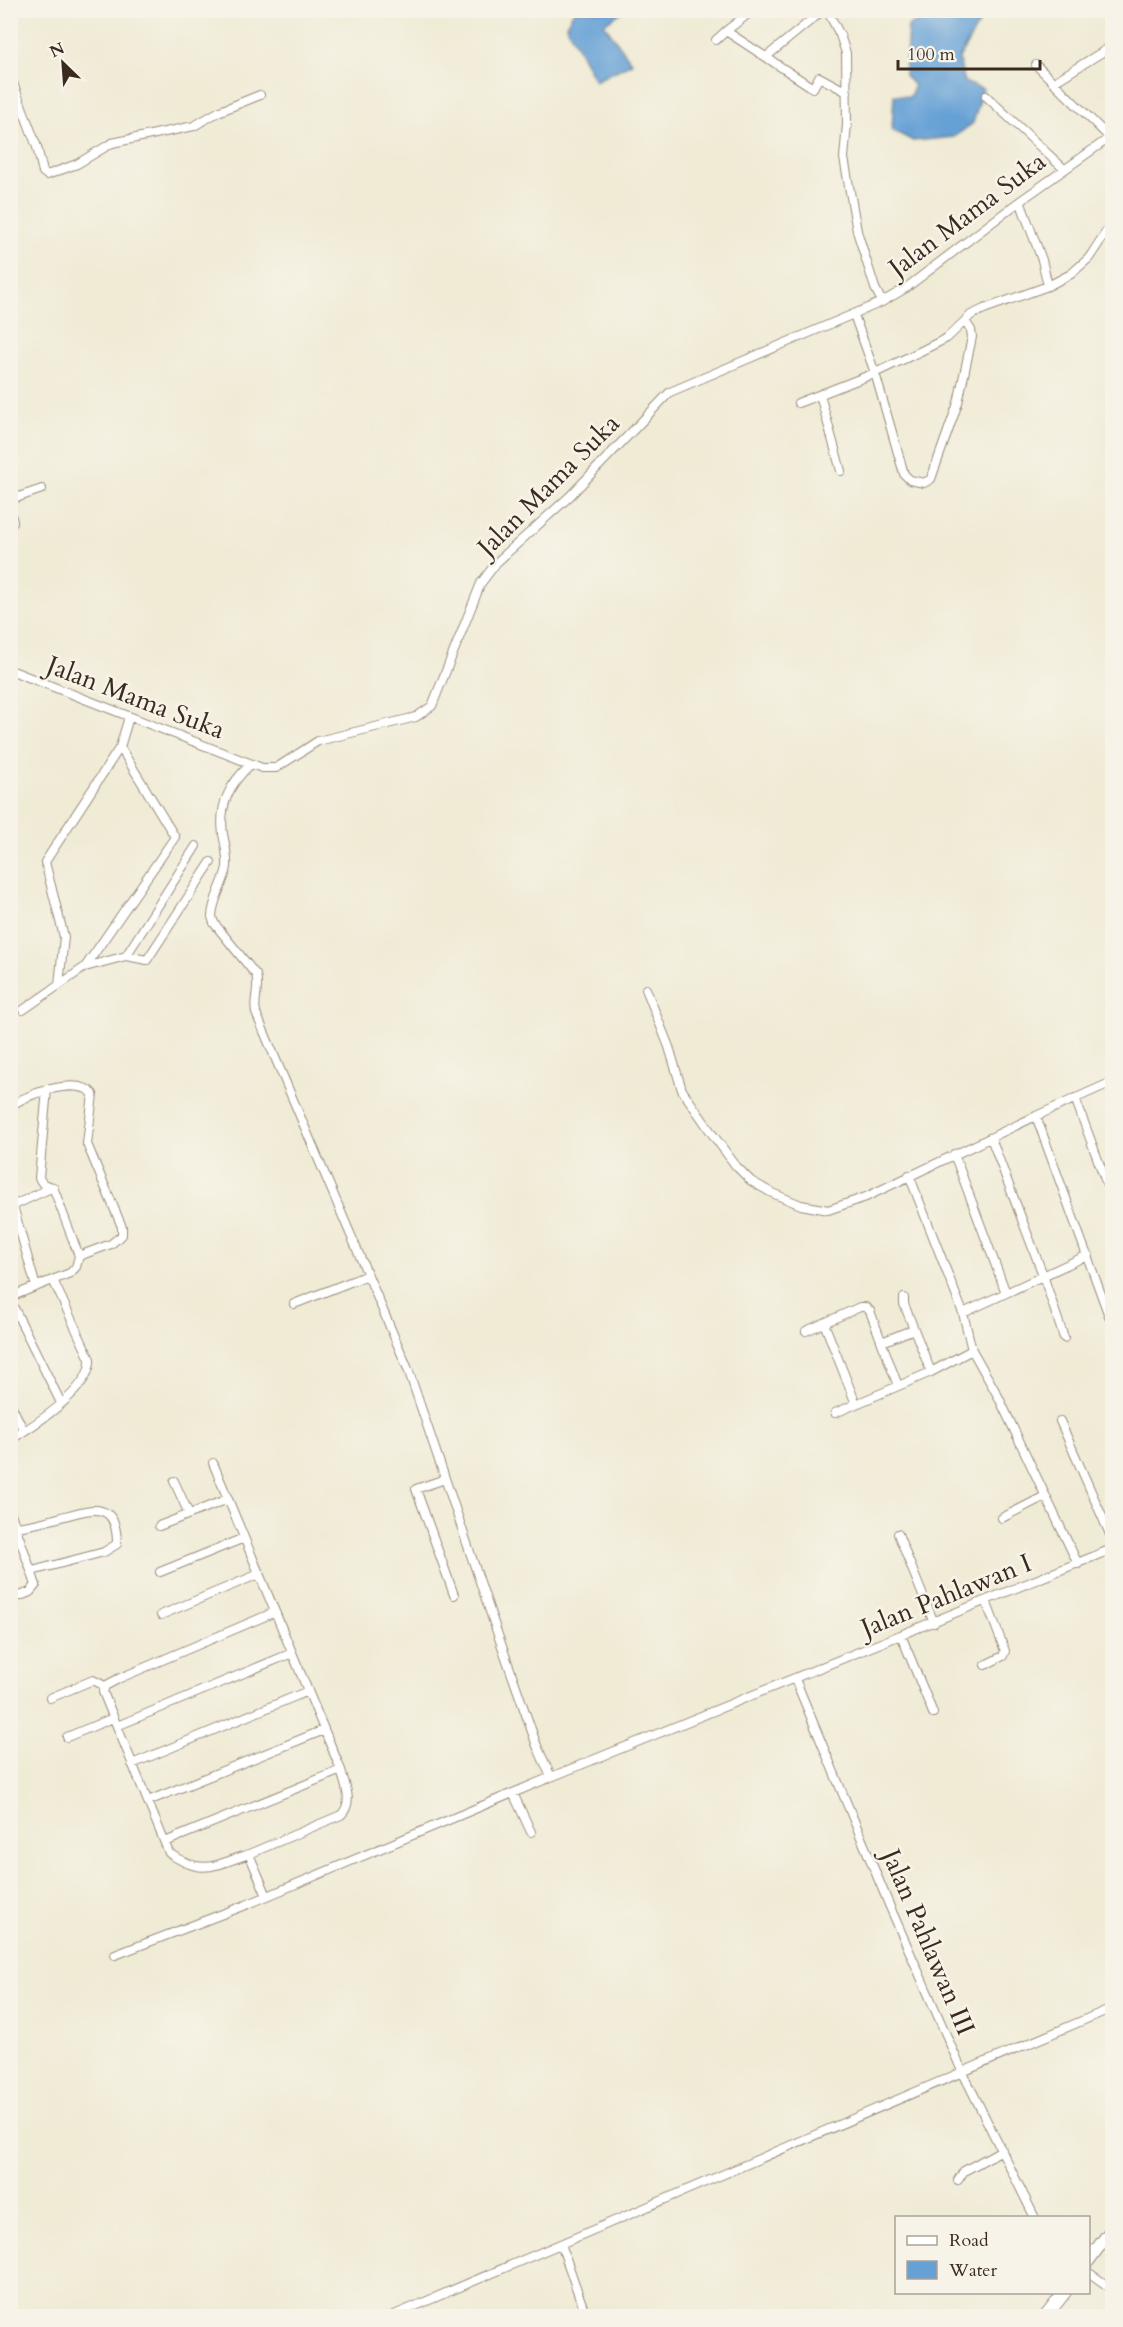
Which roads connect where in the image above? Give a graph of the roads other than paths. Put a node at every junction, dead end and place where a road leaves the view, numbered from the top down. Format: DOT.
graph roads {
  1 [pos="753,10"];
  2 [pos="824,11"];
  3 [pos="726,31"];
  4 [pos="716,40"];
  5 [pos="1113,46"];
  6 [pos="766,57"];
  7 [pos="1036,65"];
  8 [pos="10,75"];
  9 [pos="1054,82"];
  10 [pos="847,92"];
  11 [pos="260,95"];
  12 [pos="986,96"];
  13 [pos="1112,137"];
  14 [pos="1064,169"];
  15 [pos="1020,201"];
  16 [pos="1113,223"];
  17 [pos="1048,286"];
  18 [pos="882,302"];
  19 [pos="854,315"];
  20 [pos="965,321"];
  21 [pos="875,373"];
  22 [pos="820,395"];
  23 [pos="798,403"];
  24 [pos="841,471"];
  25 [pos="42,489"];
  26 [pos="10,500"];
  27 [pos="10,510"];
  28 [pos="10,528"];
  29 [pos="10,670"];
  30 [pos="129,717"];
  31 [pos="120,747"];
  32 [pos="251,764"];
  33 [pos="196,846"];
  34 [pos="211,862"];
  35 [pos="126,956"];
  36 [pos="85,967"];
  37 [pos="59,985"];
  38 [pos="646,988"];
  39 [pos="23,1010"];
  40 [pos="1113,1082"];
  41 [pos="47,1089"];
  42 [pos="1075,1098"];
  43 [pos="10,1107"];
  44 [pos="1036,1116"];
  45 [pos="991,1138"];
  46 [pos="954,1154"];
  47 [pos="909,1175"];
  48 [pos="52,1187"];
  49 [pos="1113,1198"];
  50 [pos="12,1207"];
  51 [pos="1088,1255"];
  52 [pos="79,1256"];
  53 [pos="368,1275"];
  54 [pos="1043,1275"];
  55 [pos="53,1280"];
  56 [pos="36,1287"];
  57 [pos="1006,1293"];
  58 [pos="904,1298"];
  59 [pos="10,1299"];
  60 [pos="294,1304"];
  61 [pos="963,1313"];
  62 [pos="1109,1316"];
  63 [pos="824,1323"];
  64 [pos="914,1329"];
  65 [pos="806,1331"];
  66 [pos="1064,1338"];
  67 [pos="882,1342"];
  68 [pos="972,1350"];
  69 [pos="931,1372"];
  70 [pos="898,1386"];
  71 [pos="10,1403"];
  72 [pos="61,1403"];
  73 [pos="856,1404"];
  74 [pos="835,1413"];
  75 [pos="1060,1421"];
  76 [pos="24,1431"];
  77 [pos="10,1440"];
  78 [pos="213,1463"];
  79 [pos="445,1479"];
  80 [pos="174,1481"];
  81 [pos="1045,1496"];
  82 [pos="228,1498"];
  83 [pos="10,1511"];
  84 [pos="189,1514"];
  85 [pos="1002,1518"];
  86 [pos="159,1526"];
  87 [pos="16,1527"];
  88 [pos="898,1534"];
  89 [pos="244,1538"];
  90 [pos="1113,1539"];
  91 [pos="1113,1549"];
  92 [pos="1078,1564"];
  93 [pos="32,1571"];
  94 [pos="160,1572"];
  95 [pos="259,1574"];
  96 [pos="454,1595"];
  97 [pos="10,1600"];
  98 [pos="986,1601"];
  99 [pos="275,1612"];
  100 [pos="161,1615"];
  101 [pos="934,1623"];
  102 [pos="901,1635"];
  103 [pos="292,1653"];
  104 [pos="985,1665"];
  105 [pos="795,1679"];
  106 [pos="105,1686"];
  107 [pos="308,1691"];
  108 [pos="50,1698"];
  109 [pos="933,1713"];
  110 [pos="115,1722"];
  111 [pos="324,1730"];
  112 [pos="67,1737"];
  113 [pos="132,1764"];
  114 [pos="340,1770"];
  115 [pos="551,1777"];
  116 [pos="513,1793"];
  117 [pos="148,1801"];
  118 [pos="531,1832"];
  119 [pos="165,1842"];
  120 [pos="249,1854"];
  121 [pos="267,1896"];
  122 [pos="116,1955"];
  123 [pos="1113,2008"];
  124 [pos="963,2071"];
  125 [pos="1002,2150"];
  126 [pos="958,2180"];
  127 [pos="1035,2216"];
  128 [pos="1113,2229"];
  129 [pos="561,2244"];
  130 [pos="1090,2260"];
  131 [pos="1090,2273"];
  132 [pos="1113,2289"];
  133 [pos="1063,2294"];
  134 [pos="392,2316"];
  135 [pos="586,2316"];
  136 [pos="1046,2316"];
  1 -- 3 [label="street"];
  2 -- 6 [label="street"];
  2 -- 10 [label="street"];
  3 -- 4 [label="street"];
  3 -- 6 [label="street"];
  5 -- 9 [label="street"];
  6 -- 10 [label="street"];
  7 -- 9 [label="street"];
  8 -- 11 [label="street"];
  9 -- 13 [label="street"];
  10 -- 18 [label="street"];
  12 -- 14 [label="street"];
  13 -- 14 [label="street, Jalan Mama Suka"];
  14 -- 15 [label="street, Jalan Mama Suka"];
  15 -- 17 [label="street"];
  15 -- 18 [label="street, Jalan Mama Suka"];
  16 -- 17 [label="street"];
  17 -- 20 [label="street"];
  18 -- 19 [label="street, Jalan Mama Suka"];
  19 -- 21 [label="street"];
  19 -- 32 [label="street, Jalan Mama Suka"];
  20 -- 21 [label="street"];
  20 -- 21 [label="street"];
  21 -- 22 [label="street"];
  22 -- 23 [label="street"];
  22 -- 24 [label="street"];
  25 -- 26 [label="street"];
  27 -- 28 [label="street"];
  29 -- 30 [label="street, Jalan Mama Suka"];
  30 -- 31 [label="street"];
  30 -- 32 [label="street, Jalan Mama Suka"];
  31 -- 36 [label="street"];
  31 -- 37 [label="street"];
  32 -- 53 [label="street"];
  33 -- 35 [label="street"];
  34 -- 35 [label="street"];
  35 -- 36 [label="street"];
  36 -- 37 [label="street"];
  37 -- 39 [label="street"];
  38 -- 47 [label="street"];
  40 -- 42 [label="street"];
  41 -- 43 [label="street"];
  41 -- 48 [label="street"];
  41 -- 52 [label="street"];
  42 -- 44 [label="street"];
  42 -- 49 [label="street"];
  44 -- 45 [label="street"];
  44 -- 51 [label="street"];
  45 -- 46 [label="street"];
  45 -- 54 [label="street"];
  46 -- 47 [label="street"];
  46 -- 57 [label="street"];
  47 -- 61 [label="street"];
  48 -- 50 [label="street"];
  48 -- 52 [label="street"];
  50 -- 56 [label="street"];
  51 -- 54 [label="street"];
  51 -- 62 [label="street"];
  52 -- 55 [label="street"];
  53 -- 60 [label="street"];
  53 -- 79 [label="street"];
  54 -- 57 [label="street"];
  54 -- 66 [label="street"];
  55 -- 56 [label="street"];
  55 -- 72 [label="street"];
  56 -- 59 [label="street"];
  57 -- 61 [label="street"];
  58 -- 64 [label="street"];
  59 -- 72 [label="street"];
  61 -- 68 [label="street"];
  63 -- 65 [label="street"];
  63 -- 67 [label="street"];
  63 -- 73 [label="street"];
  64 -- 67 [label="street"];
  64 -- 69 [label="street"];
  67 -- 70 [label="street"];
  68 -- 69 [label="street"];
  68 -- 81 [label="street"];
  69 -- 70 [label="street"];
  70 -- 73 [label="street"];
  71 -- 76 [label="street"];
  72 -- 76 [label="street"];
  73 -- 74 [label="street"];
  75 -- 90 [label="street"];
  76 -- 77 [label="street"];
  78 -- 82 [label="street"];
  79 -- 96 [label="street"];
  79 -- 115 [label="street"];
  80 -- 84 [label="street"];
  81 -- 85 [label="street"];
  81 -- 92 [label="street"];
  82 -- 84 [label="street"];
  82 -- 89 [label="street"];
  83 -- 87 [label="street"];
  84 -- 86 [label="street"];
  87 -- 93 [label="street"];
  87 -- 93 [label="street"];
  88 -- 101 [label="street"];
  89 -- 94 [label="street"];
  89 -- 95 [label="street"];
  91 -- 92 [label="street, Jalan Pahlawan I"];
  92 -- 98 [label="street, Jalan Pahlawan I"];
  93 -- 97 [label="street"];
  95 -- 99 [label="street"];
  95 -- 100 [label="street"];
  98 -- 101 [label="street, Jalan Pahlawan I"];
  98 -- 104 [label="street"];
  99 -- 103 [label="street"];
  99 -- 106 [label="street"];
  101 -- 102 [label="street, Jalan Pahlawan I"];
  102 -- 105 [label="street, Jalan Pahlawan I"];
  102 -- 109 [label="street"];
  103 -- 107 [label="street"];
  103 -- 110 [label="street"];
  105 -- 115 [label="street, Jalan Pahlawan I"];
  105 -- 124 [label="street, Jalan Pahlawan III"];
  106 -- 108 [label="street"];
  106 -- 110 [label="street"];
  107 -- 111 [label="street"];
  107 -- 113 [label="street"];
  110 -- 112 [label="street"];
  110 -- 113 [label="street"];
  111 -- 114 [label="street"];
  111 -- 117 [label="street"];
  113 -- 117 [label="street"];
  114 -- 119 [label="street"];
  114 -- 120 [label="street"];
  115 -- 116 [label="street, Jalan Pahlawan I"];
  116 -- 118 [label="street"];
  116 -- 121 [label="street, Jalan Pahlawan I"];
  117 -- 119 [label="street"];
  119 -- 120 [label="street"];
  120 -- 121 [label="street"];
  121 -- 122 [label="street, Jalan Pahlawan I"];
  123 -- 124 [label="street"];
  124 -- 125 [label="street, Jalan Pahlawan III"];
  124 -- 129 [label="street"];
  125 -- 126 [label="street"];
  125 -- 127 [label="street, Jalan Pahlawan III"];
  128 -- 130 [label="main road"];
  129 -- 134 [label="street"];
  129 -- 135 [label="street"];
  131 -- 132 [label="street"];
  133 -- 136 [label="main road"];
}
